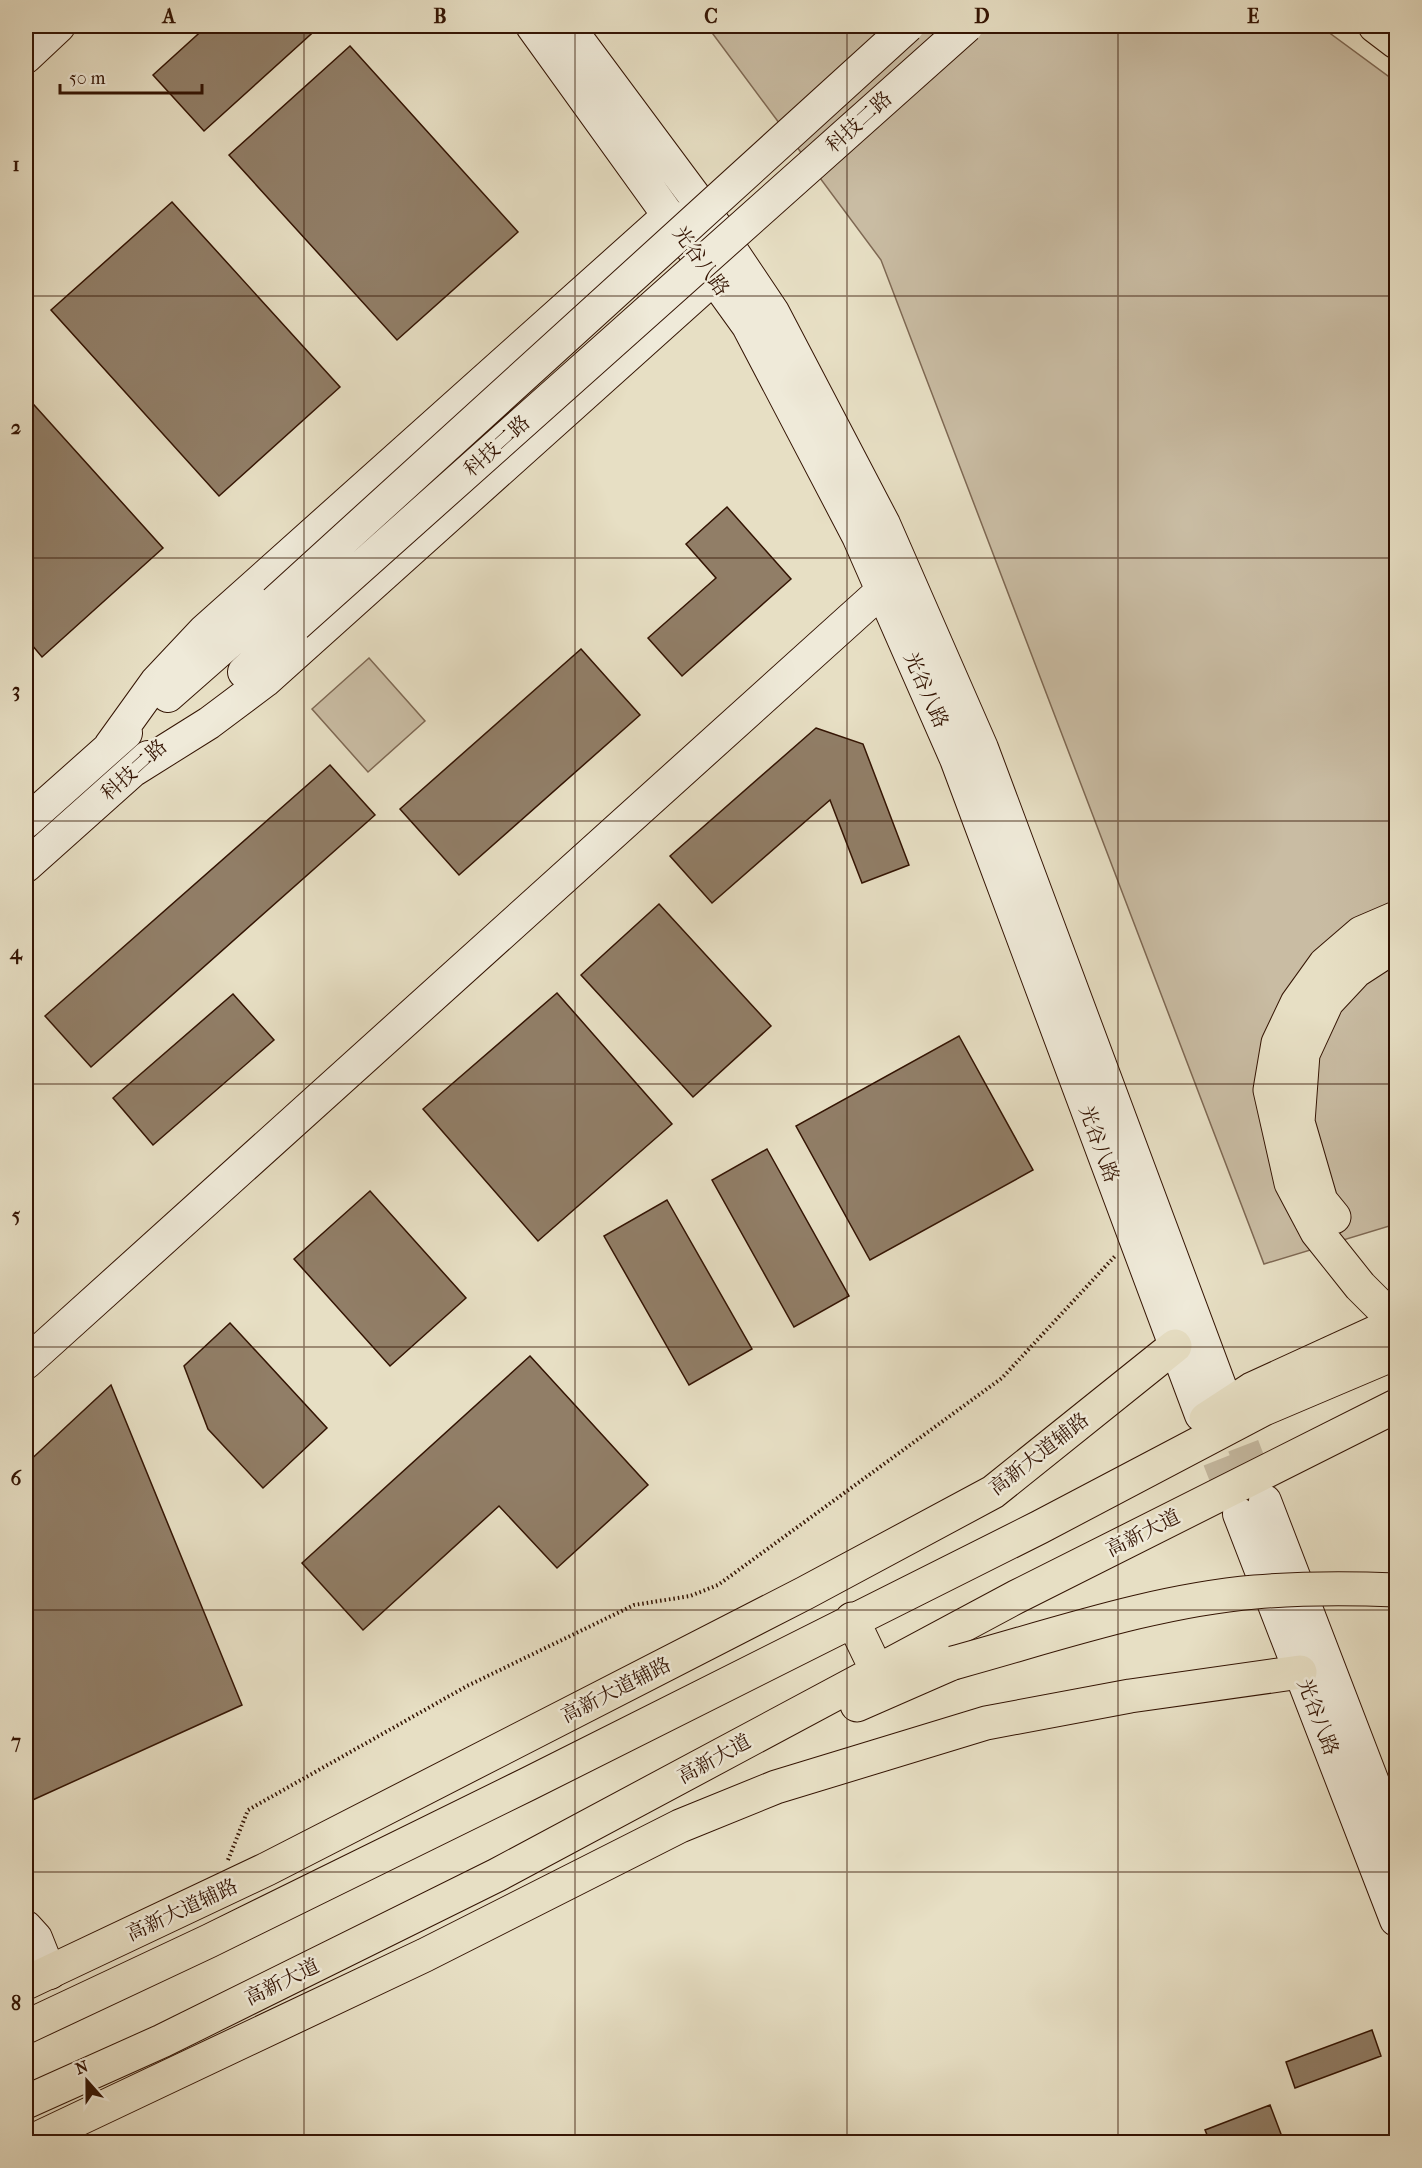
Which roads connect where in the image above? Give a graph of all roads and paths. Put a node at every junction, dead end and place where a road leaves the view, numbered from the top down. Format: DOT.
graph roads {
  1 [pos="59,26"];
  2 [pos="532,26"];
  3 [pos="568,26"];
  4 [pos="908,26"];
  5 [pos="967,26"];
  6 [pos="1375,26"];
  7 [pos="1396,42"];
  8 [pos="26,57"];
  9 [pos="669,215"];
  10 [pos="714,278"];
  11 [pos="893,581"];
  12 [pos="110,746"];
  13 [pos="134,770"];
  14 [pos="26,822"];
  15 [pos="26,866"];
  16 [pos="1396,918"];
  17 [pos="1396,945"];
  18 [pos="1133,1237"];
  19 [pos="1396,1296"];
  20 [pos="1396,1322"];
  21 [pos="1175,1346"];
  22 [pos="1396,1353"];
  23 [pos="26,1363"];
  24 [pos="1246,1397"];
  25 [pos="1396,1406"];
  26 [pos="1201,1415"];
  27 [pos="1396,1590"];
  28 [pos="852,1619"];
  29 [pos="877,1671"];
  30 [pos="1300,1671"];
  31 [pos="420,1835"];
  32 [pos="1396,1842"];
  33 [pos="267,1869"];
  34 [pos="497,1875"];
  35 [pos="215,1894"];
  36 [pos="1396,1920"];
  37 [pos="26,1927"];
  38 [pos="38,1978"];
  39 [pos="26,2027"];
  40 [pos="162,2042"];
  41 [pos="26,2102"];
  42 [pos="90,2115"];
  43 [pos="30,2142"];
  1 -- 8 [label="street"];
  2 -- 9 [label="street, 光谷八路"];
  3 -- 11 [label="street, 光谷八路"];
  4 -- 12 [label="street, 科技二路, bridge"];
  5 -- 13 [label="street, 科技二路, bridge"];
  6 -- 7 [label="main road"];
  9 -- 10 [label="street, 光谷八路"];
  9 -- 12 [label="street"];
  10 -- 11 [label="street, 光谷八路"];
  10 -- 13 [label="street"];
  11 -- 18 [label="street, 光谷八路"];
  11 -- 23 [label="street"];
  11 -- 24 [label="street, 光谷八路"];
  12 -- 14 [label="street, 科技二路"];
  13 -- 15 [label="street, 科技二路"];
  16 -- 20 [label="main road"];
  17 -- 19 [label="main road"];
  18 -- 21 [label="street, 光谷八路"];
  18 -- 35 [label="path"];
  20 -- 24 [label="main road"];
  21 -- 26 [label="street, 光谷八路"];
  21 -- 33 [label="main road, 高新大道辅路"];
  22 -- 24 [label="main road"];
  24 -- 28 [label="main road"];
  25 -- 29 [label="main road, 高新大道"];
  27 -- 34 [label="main road, bridge"];
  28 -- 29 [label="main road"];
  28 -- 31 [label="main road"];
  29 -- 34 [label="main road, 高新大道"];
  30 -- 32 [label="street, 光谷八路"];
  30 -- 36 [label="street, 光谷八路"];
  30 -- 42 [label="main road"];
  31 -- 33 [label="main road"];
  31 -- 39 [label="main road"];
  33 -- 35 [label="main road, 高新大道辅路"];
  34 -- 40 [label="main road, 高新大道"];
  35 -- 38 [label="main road, 高新大道辅路"];
  37 -- 38 [label="street"];
  40 -- 41 [label="main road, 高新大道"];
  40 -- 42 [label="main road"];
  42 -- 43 [label="main road"];
}
